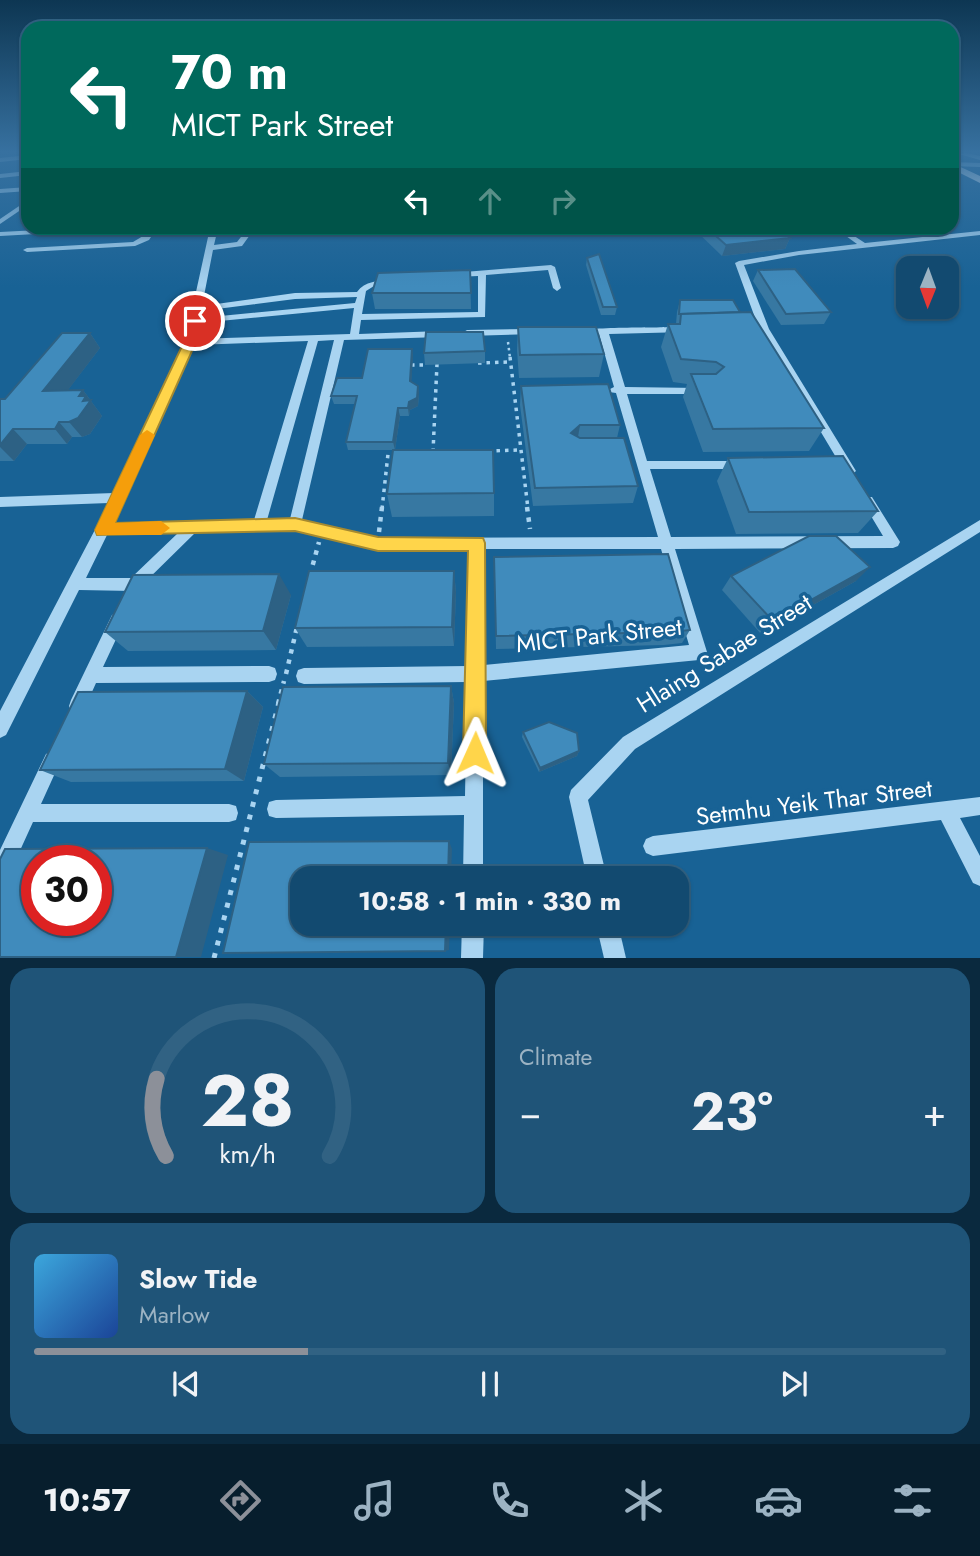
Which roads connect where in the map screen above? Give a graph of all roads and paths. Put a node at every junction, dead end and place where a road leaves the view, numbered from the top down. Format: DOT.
graph roads {
  1 [pos="21,207"];
  2 [pos="0,222"];
  3 [pos="21,233"];
  4 [pos="980,233"];
  5 [pos="0,234"];
  6 [pos="149,235"];
  7 [pos="213,235"];
  8 [pos="246,235"];
  9 [pos="848,235"];
  10 [pos="789,245"];
  11 [pos="864,246"];
  12 [pos="210,248"];
  13 [pos="27,250"];
  14 [pos="799,253"];
  15 [pos="482,272"];
  16 [pos="441,277"];
  17 [pos="400,281"];
  18 [pos="557,288"];
  19 [pos="361,294"];
  20 [pos="305,296"];
  21 [pos="359,305"];
  22 [pos="300,309"];
  23 [pos="197,315"];
  24 [pos="356,317"];
  25 [pos="697,330"];
  26 [pos="603,331"];
  27 [pos="507,332"];
  28 [pos="548,332"];
  29 [pos="576,332"];
  30 [pos="354,336"];
  31 [pos="314,337"];
  32 [pos="340,337"];
  33 [pos="190,342"];
  34 [pos="510,362"];
  35 [pos="473,363"];
  36 [pos="437,364"];
  37 [pos="449,364"];
  38 [pos="406,365"];
  39 [pos="613,390"];
  40 [pos="707,391"];
  41 [pos="520,450"];
  42 [pos="483,451"];
  43 [pos="433,452"];
  44 [pos="446,452"];
  45 [pos="400,453"];
  46 [pos="422,453"];
  47 [pos="643,465"];
  48 [pos="744,465"];
  49 [pos="857,483"];
  50 [pos="864,495"];
  51 [pos="118,498"];
  52 [pos="0,502"];
  53 [pos="295,524"];
  54 [pos="259,525"];
  55 [pos="980,525"];
  56 [pos="193,527"];
  57 [pos="103,530"];
  58 [pos="322,530"];
  59 [pos="531,542"];
  60 [pos="477,543"];
  61 [pos="666,543"];
  62 [pos="378,544"];
  63 [pos="308,583"];
  64 [pos="76,584"];
  65 [pos="134,584"];
  66 [pos="298,623"];
  67 [pos="269,674"];
  68 [pos="476,674"];
  69 [pos="92,675"];
  70 [pos="304,676"];
  71 [pos="68,725"];
  72 [pos="0,729"];
  73 [pos="57,750"];
  74 [pos="474,805"];
  75 [pos="980,806"];
  76 [pos="276,809"];
  77 [pos="946,811"];
  78 [pos="27,813"];
  79 [pos="229,813"];
  80 [pos="653,846"];
  81 [pos="473,866"];
  82 [pos="594,866"];
  83 [pos="0,872"];
  84 [pos="980,876"];
  85 [pos="473,936"];
  86 [pos="610,936"];
  87 [pos="214,957"];
  88 [pos="472,957"];
  89 [pos="615,957"];
  1 -- 2 [label="street"];
  3 -- 5 [label="street"];
  4 -- 11 [label="street"];
  6 -- 13 [label="street"];
  7 -- 12 [label="street"];
  8 -- 12 [label="street"];
  9 -- 11 [label="street"];
  10 -- 14 [label="street"];
  11 -- 14 [label="street"];
  12 -- 23 [label="street"];
  14 -- 49 [label="street"];
  15 -- 16 [label="street"];
  15 -- 18 [label="street"];
  15 -- 24 [label="street"];
  17 -- 19 [label="street"];
  19 -- 20 [label="street"];
  19 -- 21 [label="street"];
  20 -- 22 [label="street"];
  20 -- 23 [label="street"];
  21 -- 22 [label="street"];
  21 -- 24 [label="street"];
  22 -- 23 [label="street"];
  23 -- 33 [label="street"];
  24 -- 30 [label="street"];
  25 -- 26 [label="street"];
  26 -- 29 [label="street"];
  26 -- 39 [label="street, MICT Park Street"];
  27 -- 28 [label="street"];
  27 -- 30 [label="street"];
  27 -- 34 [label="path"];
  30 -- 32 [label="street"];
  31 -- 32 [label="street"];
  31 -- 33 [label="street"];
  31 -- 54 [label="street"];
  32 -- 53 [label="street"];
  33 -- 51 [label="street"];
  34 -- 35 [label="path"];
  34 -- 41 [label="path"];
  36 -- 37 [label="path"];
  36 -- 38 [label="path"];
  36 -- 43 [label="path"];
  39 -- 40 [label="street"];
  39 -- 47 [label="street, MICT Park Street"];
  41 -- 42 [label="path"];
  41 -- 59 [label="path"];
  43 -- 44 [label="path"];
  43 -- 46 [label="path"];
  45 -- 62 [label="path"];
  47 -- 48 [label="street"];
  47 -- 61 [label="street, MICT Park Street"];
  50 -- 61 [label="street"];
  51 -- 52 [label="street"];
  51 -- 57 [label="street"];
  53 -- 54 [label="street"];
  53 -- 58 [label="street"];
  54 -- 56 [label="street"];
  55 -- 82 [label="street, Hlaing Sabae Street"];
  56 -- 57 [label="street"];
  56 -- 65 [label="street"];
  57 -- 64 [label="street"];
  58 -- 62 [label="street"];
  58 -- 63 [label="path"];
  59 -- 60 [label="street"];
  59 -- 61 [label="street"];
  60 -- 62 [label="street"];
  60 -- 68 [label="street"];
  61 -- 68 [label="street, MICT Park Street"];
  64 -- 65 [label="street"];
  64 -- 72 [label="street"];
  65 -- 69 [label="street"];
  66 -- 87 [label="path"];
  67 -- 69 [label="street"];
  68 -- 70 [label="street, MICT Park Street"];
  68 -- 74 [label="street"];
  69 -- 71 [label="street"];
  73 -- 78 [label="street"];
  74 -- 76 [label="street"];
  74 -- 81 [label="street"];
  75 -- 77 [label="street, Setmhu Yeik Thar Street"];
  77 -- 80 [label="street, Setmhu Yeik Thar Street"];
  77 -- 84 [label="street"];
  78 -- 79 [label="street"];
  78 -- 83 [label="street"];
  85 -- 88 [label="street"];
  86 -- 89 [label="street"];
}
